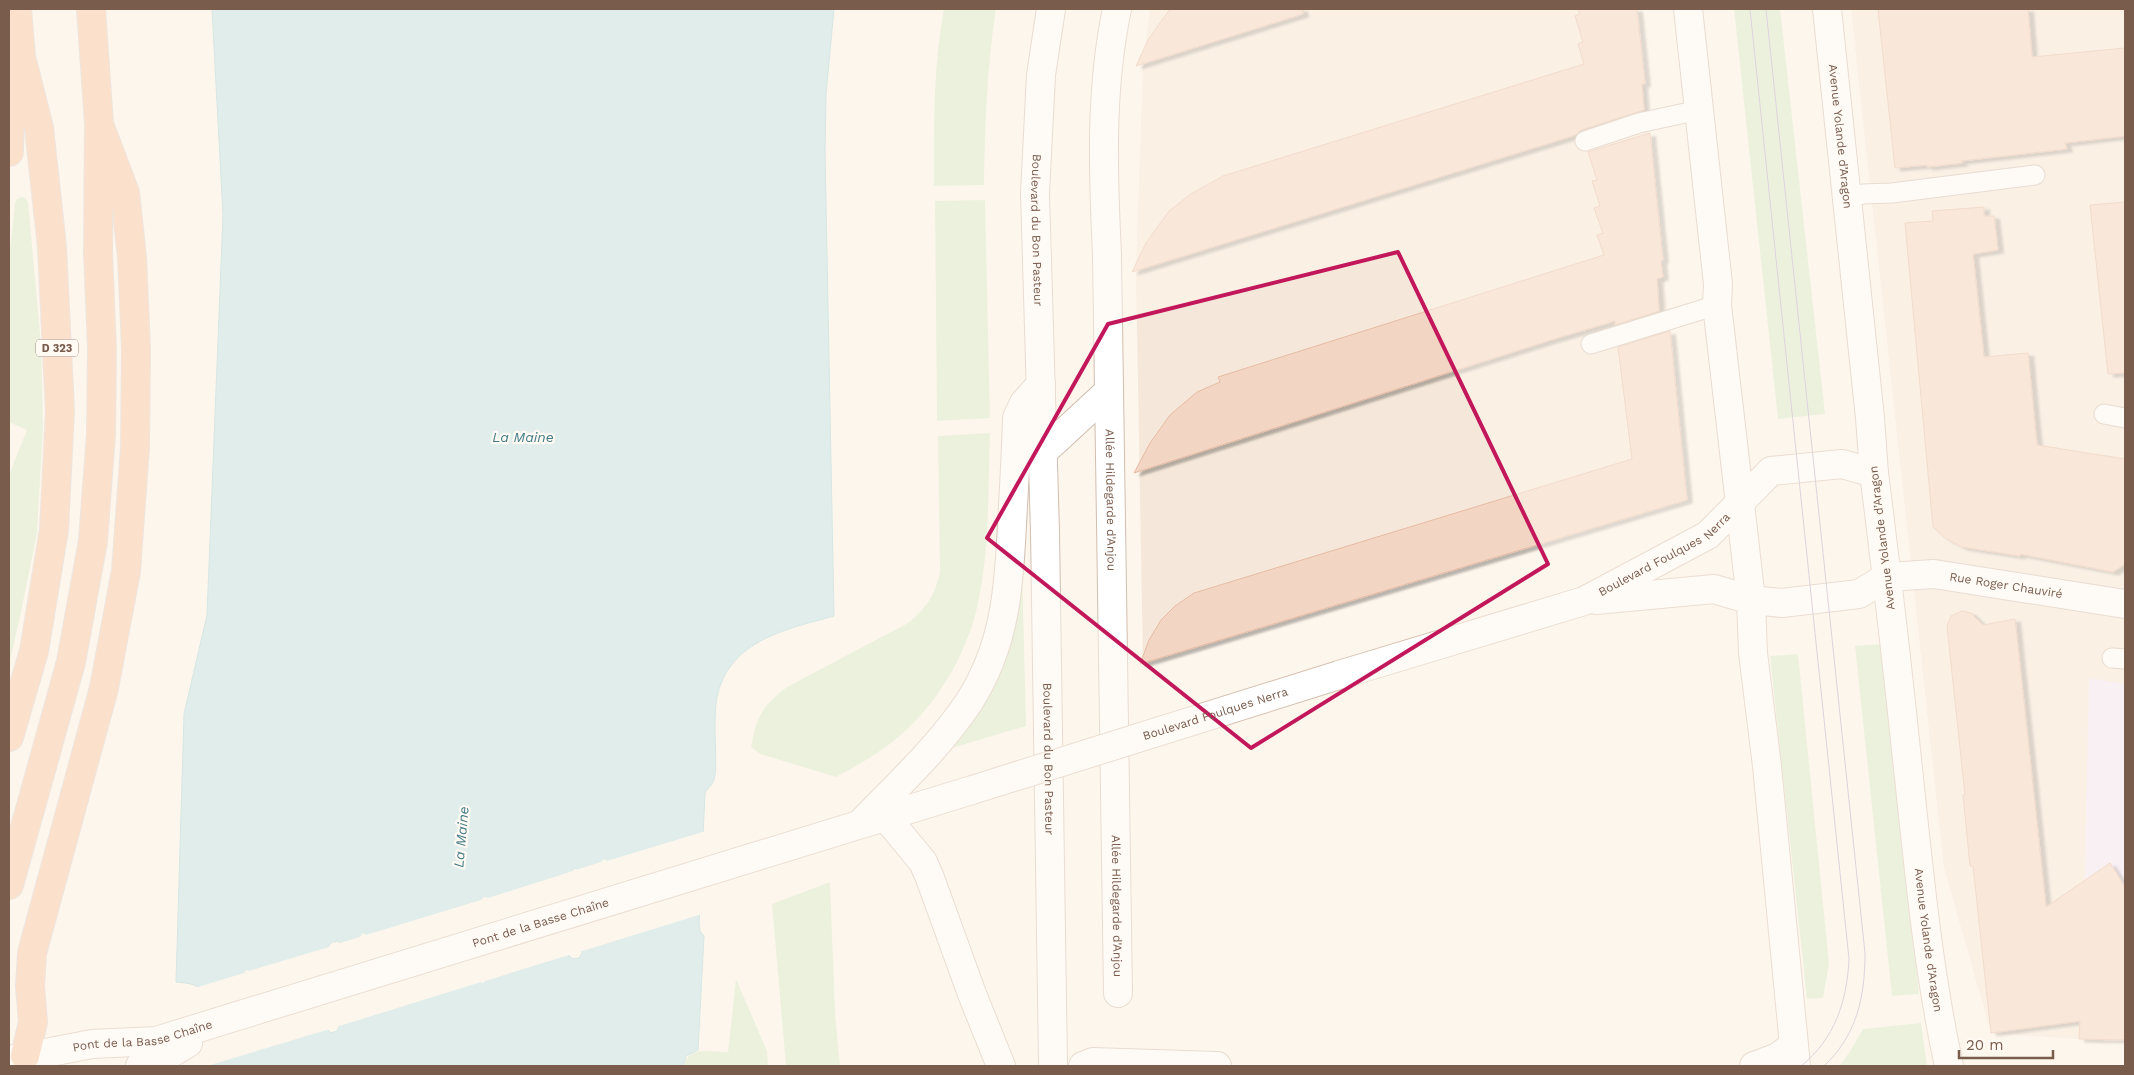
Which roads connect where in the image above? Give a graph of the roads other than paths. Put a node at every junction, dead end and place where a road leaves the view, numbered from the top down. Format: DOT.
graph roads {
  1 [pos="17,9"];
  2 [pos="91,9"];
  3 [pos="1051,9"];
  4 [pos="1117,9"];
  5 [pos="1688,9"];
  6 [pos="1826,9"];
  7 [pos="21,57"];
  8 [pos="1698,110"];
  9 [pos="100,124"];
  10 [pos="1585,141"];
  11 [pos="9,152"];
  12 [pos="2035,175"];
  13 [pos="1847,198"];
  14 [pos="1717,305"];
  15 [pos="1591,344"];
  16 [pos="1041,384"];
  17 [pos="1108,392"];
  18 [pos="2104,414"];
  19 [pos="2125,418"];
  20 [pos="1043,452"];
  21 [pos="1874,473"];
  22 [pos="1740,504"];
  23 [pos="1887,577"];
  24 [pos="1751,600"];
  25 [pos="1584,601"];
  26 [pos="2125,604"];
  27 [pos="9,737"];
  28 [pos="864,822"];
  29 [pos="9,885"];
  30 [pos="1118,993"];
  31 [pos="234,1017"];
  32 [pos="1780,1059"];
  33 [pos="19,1061"];
  34 [pos="1088,1064"];
  35 [pos="140,1066"];
  36 [pos="1001,1066"];
  37 [pos="1053,1066"];
  38 [pos="1217,1066"];
  39 [pos="1949,1066"];
  1 -- 7 [label="highway, D 323"];
  2 -- 9 [label="highway"];
  3 -- 16 [label="street, Boulevard du Bon Pasteur"];
  4 -- 17 [label="street, Allée Hildegarde d'Anjou"];
  5 -- 8 [label="street"];
  6 -- 13 [label="street, Avenue Yolande d’Aragon"];
  7 -- 11 [label="highway"];
  7 -- 27 [label="highway, D 323"];
  8 -- 10 [label="lane"];
  8 -- 14 [label="street"];
  9 -- 29 [label="highway"];
  9 -- 33 [label="highway"];
  12 -- 13 [label="lane"];
  13 -- 21 [label="street, Avenue Yolande d’Aragon"];
  14 -- 15 [label="lane"];
  14 -- 22 [label="street"];
  16 -- 20 [label="street, Boulevard du Bon Pasteur"];
  16 -- 28 [label="street"];
  17 -- 20 [label="street"];
  17 -- 30 [label="street, Allée Hildegarde d'Anjou"];
  18 -- 19 [label="lane"];
  20 -- 37 [label="street, Boulevard du Bon Pasteur"];
  21 -- 22 [label="street"];
  21 -- 23 [label="street, Avenue Yolande d’Aragon"];
  22 -- 24 [label="street"];
  22 -- 25 [label="street, Boulevard Foulques Nerra"];
  23 -- 24 [label="street"];
  23 -- 26 [label="street, Rue Roger Chauviré"];
  23 -- 39 [label="street, Avenue Yolande d’Aragon"];
  24 -- 25 [label="street, Boulevard Foulques Nerra"];
  24 -- 32 [label="street"];
  25 -- 28 [label="street, Boulevard Foulques Nerra, bridge"];
  28 -- 31 [label="street, Pont de la Basse Chaîne"];
  28 -- 36 [label="street"];
  31 -- 33 [label="street, Pont de la Basse Chaîne"];
  31 -- 35 [label="street, Pont de la Basse Chaîne"];
  34 -- 38 [label="street"];
}
